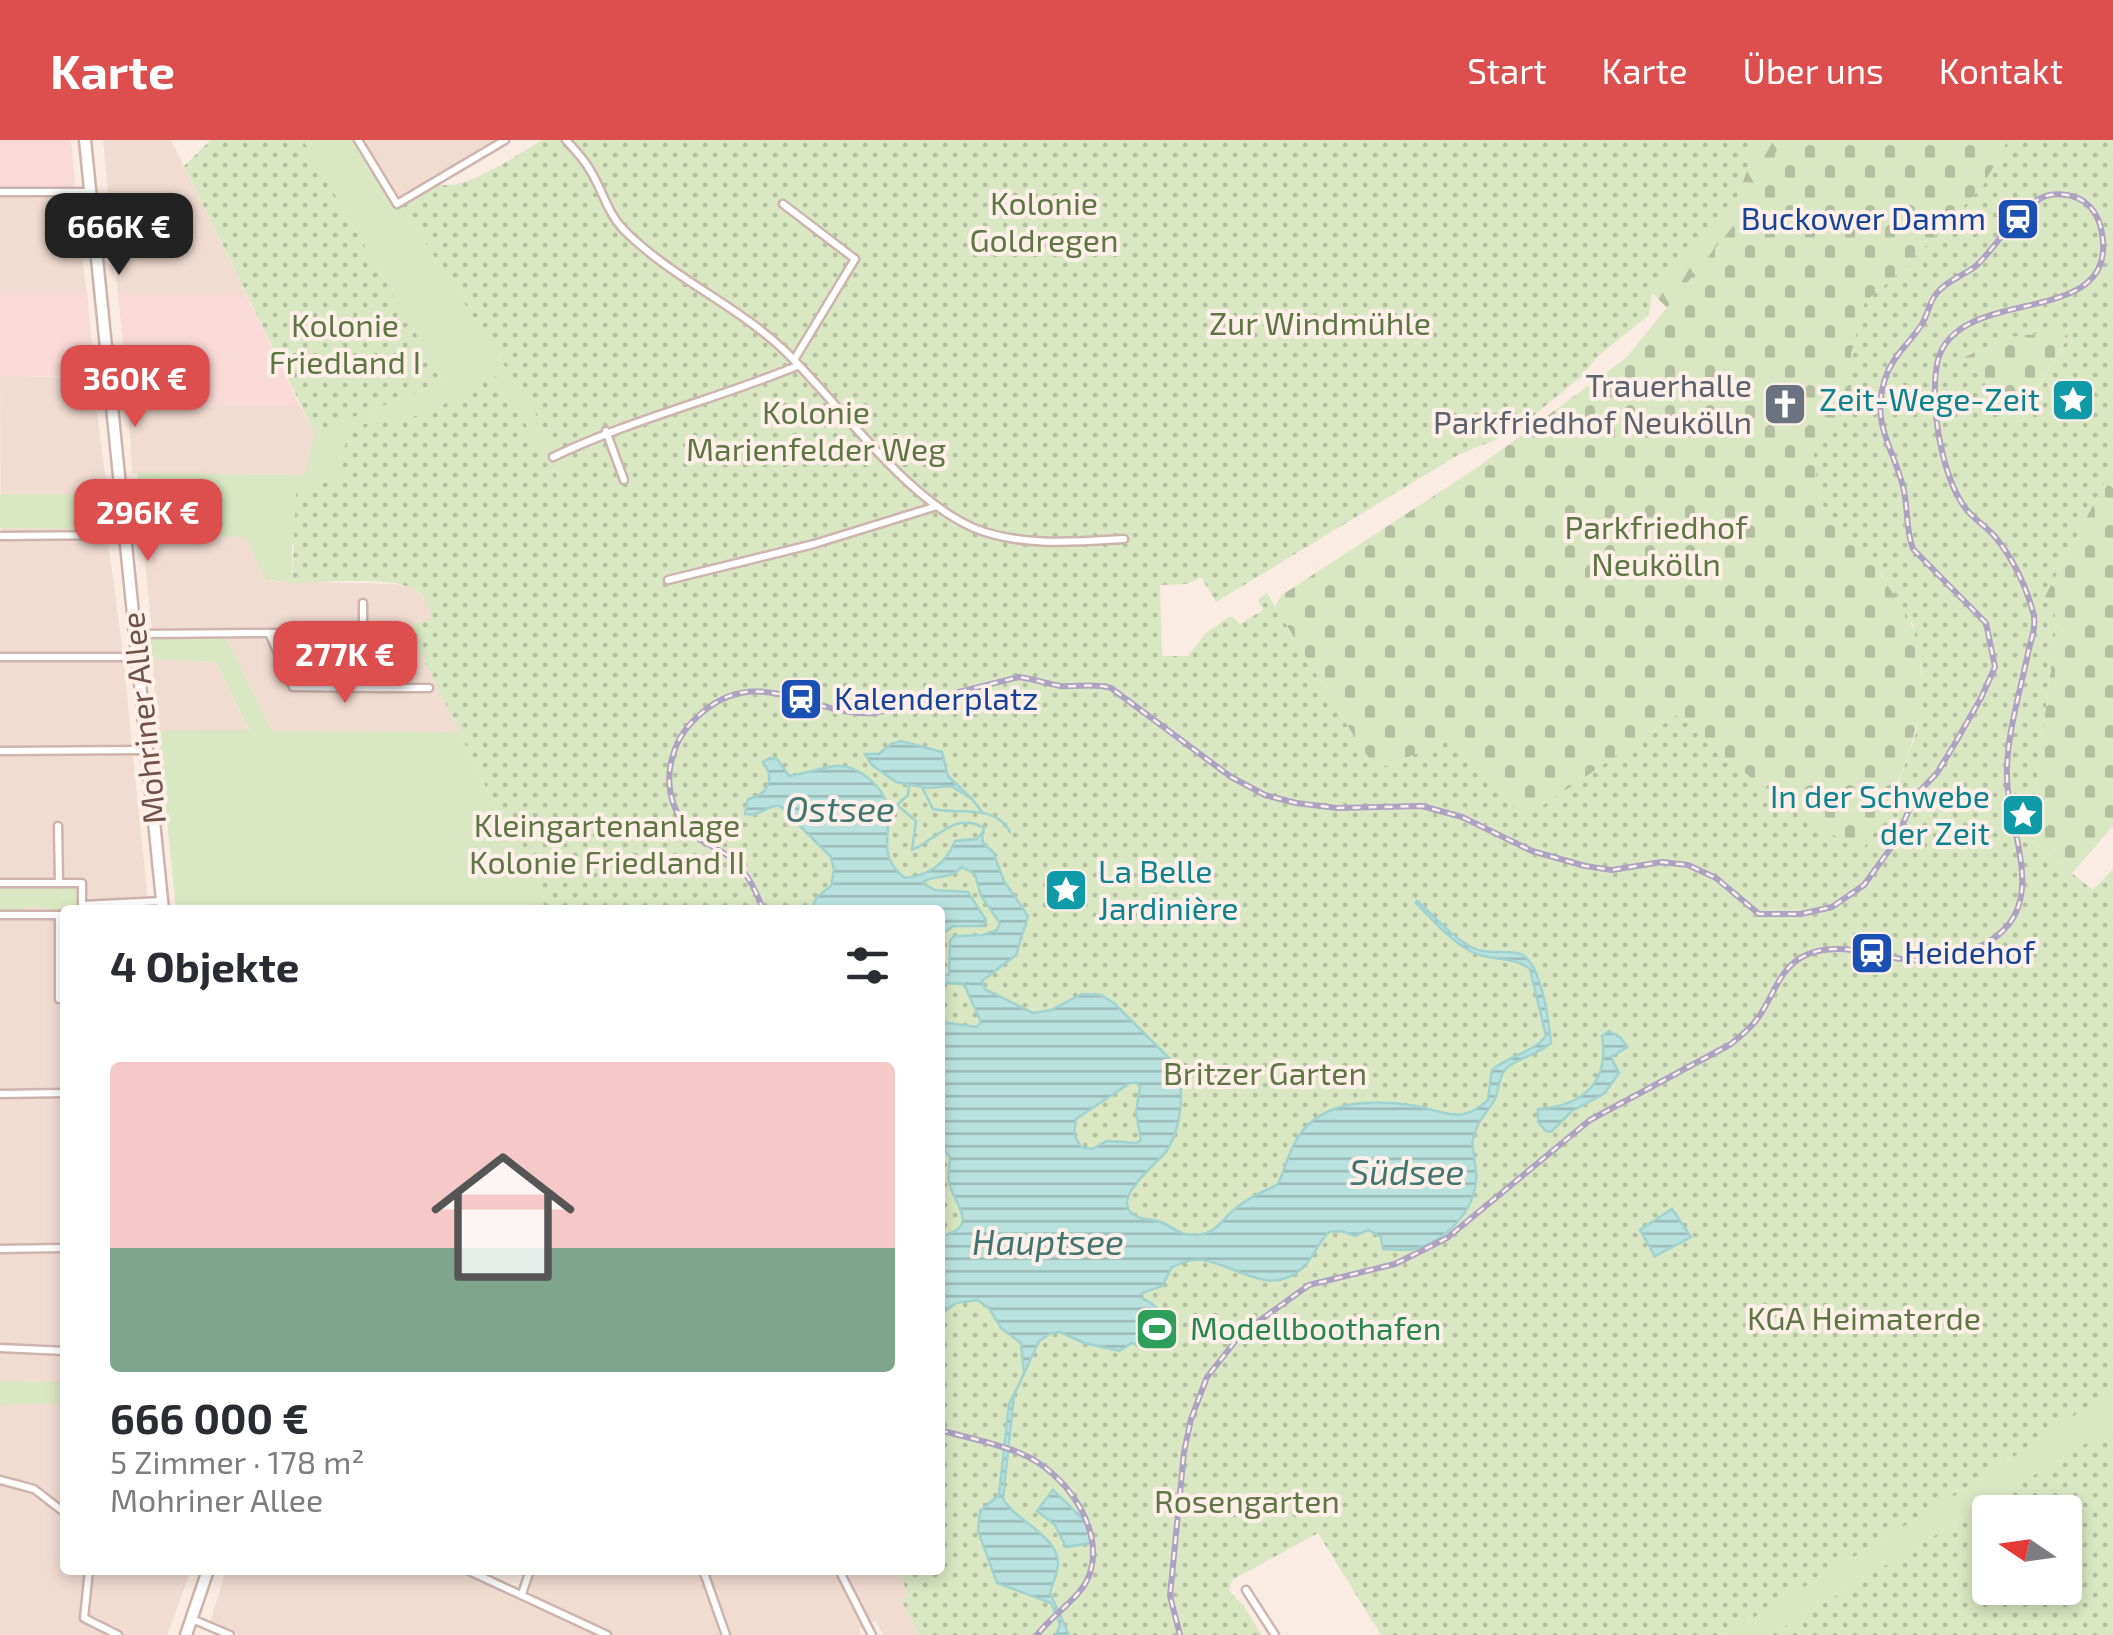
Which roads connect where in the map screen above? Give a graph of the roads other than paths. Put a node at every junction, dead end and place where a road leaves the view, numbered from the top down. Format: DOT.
graph roads {
  1 [pos="85,140"];
  2 [pos="358,140"];
  3 [pos="505,140"];
  4 [pos="566,140"];
  5 [pos="0,192"];
  6 [pos="90,192"];
  7 [pos="783,204"];
  8 [pos="795,363"];
  9 [pos="606,431"];
  10 [pos="554,457"];
  11 [pos="624,480"];
  12 [pos="934,506"];
  13 [pos="125,535"];
  14 [pos="0,536"];
  15 [pos="1124,539"];
  16 [pos="668,580"];
  17 [pos="363,603"];
  18 [pos="269,633"];
  19 [pos="358,633"];
  20 [pos="135,634"];
  21 [pos="0,657"];
  22 [pos="137,657"];
  23 [pos="380,688"];
  24 [pos="429,688"];
  25 [pos="147,750"];
  26 [pos="0,751"];
  27 [pos="58,826"];
  28 [pos="0,883"];
  29 [pos="59,883"];
  30 [pos="82,905"];
  31 [pos="162,905"];
  32 [pos="0,915"];
  33 [pos="60,915"];
  34 [pos="60,971"];
  35 [pos="59,999"];
  36 [pos="60,1093"];
  37 [pos="0,1094"];
  38 [pos="0,1248"];
  39 [pos="60,1248"];
  40 [pos="0,1348"];
  41 [pos="60,1350"];
  42 [pos="0,1480"];
  43 [pos="60,1509"];
  44 [pos="88,1575"];
  45 [pos="206,1575"];
  46 [pos="478,1575"];
  47 [pos="528,1575"];
  48 [pos="705,1575"];
  49 [pos="842,1575"];
  50 [pos="1246,1590"];
  51 [pos="522,1594"];
  52 [pos="192,1619"];
  53 [pos="118,1635"];
  54 [pos="186,1635"];
  55 [pos="230,1635"];
  56 [pos="607,1635"];
  57 [pos="726,1635"];
  58 [pos="872,1635"];
  59 [pos="1275,1635"];
  1 -- 6 [label="main road, Mohriner Allee"];
  2 -- 3 [label="street"];
  4 -- 8 [label="street"];
  5 -- 6 [label="street"];
  6 -- 13 [label="main road, Mohriner Allee"];
  7 -- 8 [label="street"];
  8 -- 9 [label="street"];
  8 -- 12 [label="street"];
  9 -- 10 [label="street"];
  9 -- 11 [label="street"];
  12 -- 15 [label="street"];
  12 -- 16 [label="street"];
  13 -- 14 [label="street"];
  13 -- 20 [label="main road, Mohriner Allee"];
  17 -- 19 [label="street"];
  18 -- 19 [label="street"];
  18 -- 20 [label="street"];
  18 -- 23 [label="street"];
  19 -- 23 [label="street"];
  20 -- 22 [label="main road, Mohriner Allee"];
  21 -- 22 [label="street"];
  22 -- 25 [label="main road, Mohriner Allee"];
  23 -- 24 [label="street"];
  25 -- 26 [label="street"];
  25 -- 31 [label="main road, Mohriner Allee"];
  27 -- 29 [label="street"];
  28 -- 29 [label="street"];
  29 -- 30 [label="street, Mohriner Allee"];
  32 -- 33 [label="street"];
  34 -- 35 [label="street"];
  36 -- 37 [label="street"];
  38 -- 39 [label="street"];
  40 -- 41 [label="street"];
  42 -- 43 [label="street"];
  44 -- 53 [label="street"];
  45 -- 52 [label="main road"];
  46 -- 51 [label="street"];
  47 -- 51 [label="street"];
  48 -- 57 [label="street"];
  49 -- 58 [label="street"];
  50 -- 59 [label="street"];
  51 -- 56 [label="street"];
  52 -- 54 [label="main road"];
  52 -- 55 [label="street"];
}
